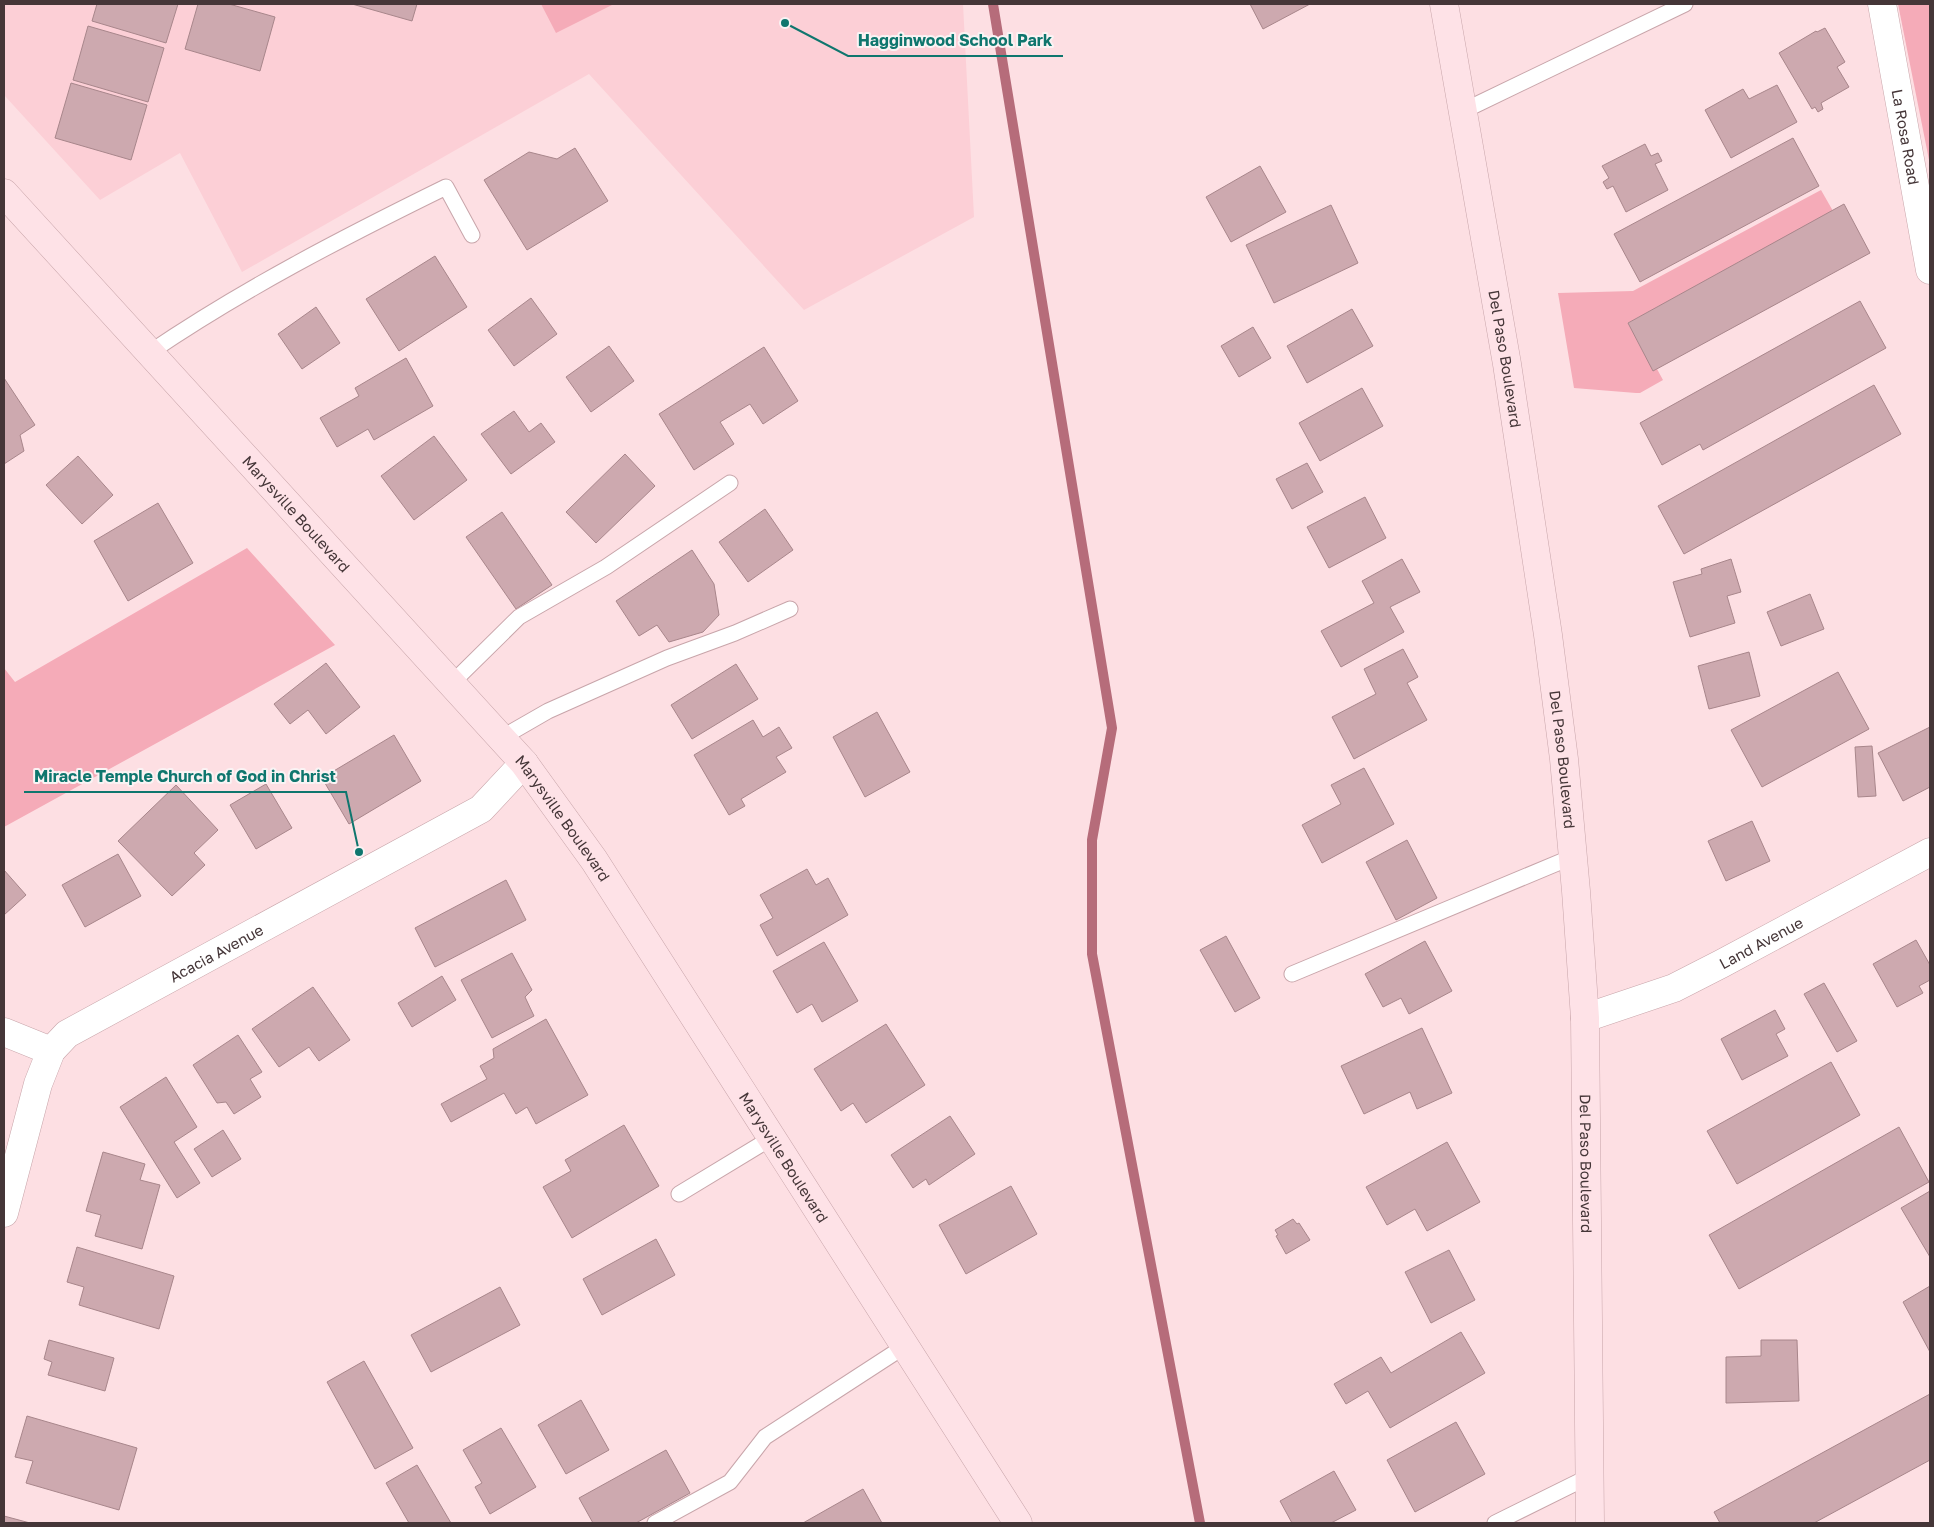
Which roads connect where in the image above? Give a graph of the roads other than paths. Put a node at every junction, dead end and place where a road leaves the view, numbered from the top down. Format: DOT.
graph roads {
  1 [pos="1444,4"];
  2 [pos="1685,4"];
  3 [pos="1882,4"];
  4 [pos="1462,112"];
  5 [pos="4,193"];
  6 [pos="472,235"];
  7 [pos="1930,270"];
  8 [pos="149,353"];
  9 [pos="730,483"];
  10 [pos="790,609"];
  11 [pos="451,684"];
  12 [pos="501,738"];
  13 [pos="524,763"];
  14 [pos="1930,852"];
  15 [pos="1572,857"];
  16 [pos="1292,974"];
  17 [pos="1584,1018"];
  18 [pos="4,1032"];
  19 [pos="51,1051"];
  20 [pos="773,1137"];
  21 [pos="679,1194"];
  22 [pos="4,1213"];
  23 [pos="905,1346"];
  24 [pos="1590,1476"];
  25 [pos="655,1523"];
  26 [pos="1018,1523"];
  27 [pos="1495,1523"];
  28 [pos="1590,1523"];
  1 -- 4 [label="main road, Del Paso Boulevard"];
  2 -- 4 [label="lane"];
  3 -- 7 [label="street, La Rosa Road"];
  4 -- 15 [label="main road, Del Paso Boulevard"];
  5 -- 8 [label="main road, Marysville Boulevard"];
  6 -- 8 [label="lane"];
  8 -- 11 [label="main road, Marysville Boulevard"];
  9 -- 11 [label="lane"];
  10 -- 12 [label="lane"];
  11 -- 12 [label="main road, Marysville Boulevard"];
  12 -- 13 [label="main road, Marysville Boulevard"];
  13 -- 19 [label="street, Acacia Avenue"];
  13 -- 20 [label="main road, Marysville Boulevard"];
  14 -- 17 [label="street, Land Avenue"];
  15 -- 16 [label="lane"];
  15 -- 17 [label="main road, Del Paso Boulevard"];
  17 -- 24 [label="main road, Del Paso Boulevard"];
  18 -- 19 [label="street"];
  19 -- 22 [label="street, Acacia Avenue"];
  20 -- 21 [label="lane"];
  20 -- 23 [label="main road, Marysville Boulevard"];
  23 -- 25 [label="lane"];
  23 -- 26 [label="main road, Marysville Boulevard"];
  24 -- 27 [label="lane"];
  24 -- 28 [label="main road, Del Paso Boulevard"];
}
